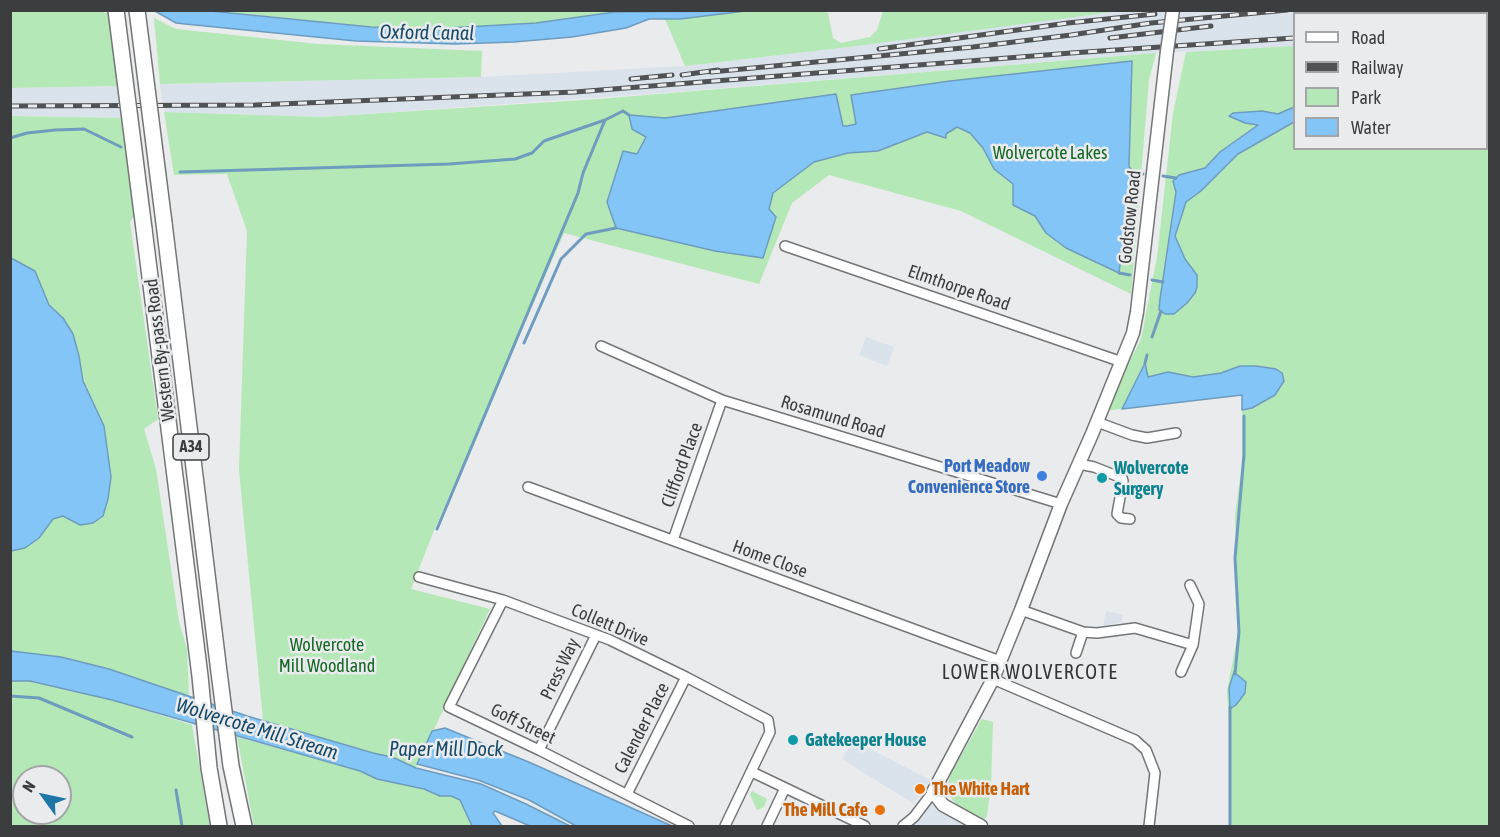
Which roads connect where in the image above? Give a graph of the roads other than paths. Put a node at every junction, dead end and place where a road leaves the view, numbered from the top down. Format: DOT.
graph roads {
  1 [pos="116,10"];
  2 [pos="136,10"];
  3 [pos="1173,10"];
  4 [pos="785,246"];
  5 [pos="601,346"];
  6 [pos="1122,363"];
  7 [pos="722,400"];
  8 [pos="1097,422"];
  9 [pos="1176,433"];
  10 [pos="1078,464"];
  11 [pos="528,488"];
  12 [pos="1061,504"];
  13 [pos="1130,519"];
  14 [pos="673,540"];
  15 [pos="419,577"];
  16 [pos="1190,585"];
  17 [pos="503,600"];
  18 [pos="1021,610"];
  19 [pos="1083,632"];
  20 [pos="596,635"];
  21 [pos="1193,645"];
  22 [pos="1076,653"];
  23 [pos="1000,662"];
  24 [pos="1181,672"];
  25 [pos="686,676"];
  26 [pos="993,679"];
  27 [pos="538,750"];
  28 [pos="752,772"];
  29 [pos="785,788"];
  30 [pos="933,792"];
  31 [pos="627,794"];
  32 [pos="219,826"];
  33 [pos="244,826"];
  34 [pos="689,826"];
  35 [pos="725,826"];
  36 [pos="767,826"];
  37 [pos="865,826"];
  38 [pos="903,826"];
  39 [pos="981,826"];
  40 [pos="1149,826"];
  1 -- 32 [label="highway, Western By-pass Road / A34, bridge"];
  2 -- 33 [label="highway, Western By-pass Road / A34, bridge"];
  3 -- 6 [label="street, Godstow Road, bridge"];
  4 -- 6 [label="street, Elmthorpe Road"];
  5 -- 7 [label="street, Rosamund Road"];
  6 -- 8 [label="street, Godstow Road"];
  7 -- 12 [label="street, Rosamund Road"];
  7 -- 14 [label="street, Clifford Place"];
  8 -- 9 [label="street"];
  8 -- 10 [label="street, Godstow Road"];
  10 -- 12 [label="street, Godstow Road"];
  10 -- 13 [label="street"];
  11 -- 14 [label="street, Home Close"];
  12 -- 18 [label="street, Godstow Road"];
  14 -- 23 [label="street, Home Close"];
  15 -- 17 [label="street, Collett Drive"];
  16 -- 21 [label="street"];
  17 -- 20 [label="street, Collett Drive"];
  17 -- 27 [label="street, Goff Street"];
  18 -- 19 [label="street"];
  18 -- 23 [label="street, Godstow Road"];
  19 -- 21 [label="street"];
  19 -- 22 [label="street"];
  20 -- 25 [label="street, Collett Drive"];
  20 -- 27 [label="street, Press Way"];
  21 -- 24 [label="street"];
  23 -- 26 [label="street, Godstow Road"];
  25 -- 28 [label="street, Collett Drive"];
  25 -- 31 [label="street, Calender Place"];
  26 -- 30 [label="street, Godstow Road"];
  26 -- 40 [label="street"];
  27 -- 31 [label="street, Goff Street"];
  28 -- 29 [label="street"];
  28 -- 35 [label="street"];
  29 -- 36 [label="street"];
  29 -- 37 [label="street"];
  30 -- 38 [label="street"];
  30 -- 39 [label="street"];
  31 -- 34 [label="street, Goff Street"];
}
